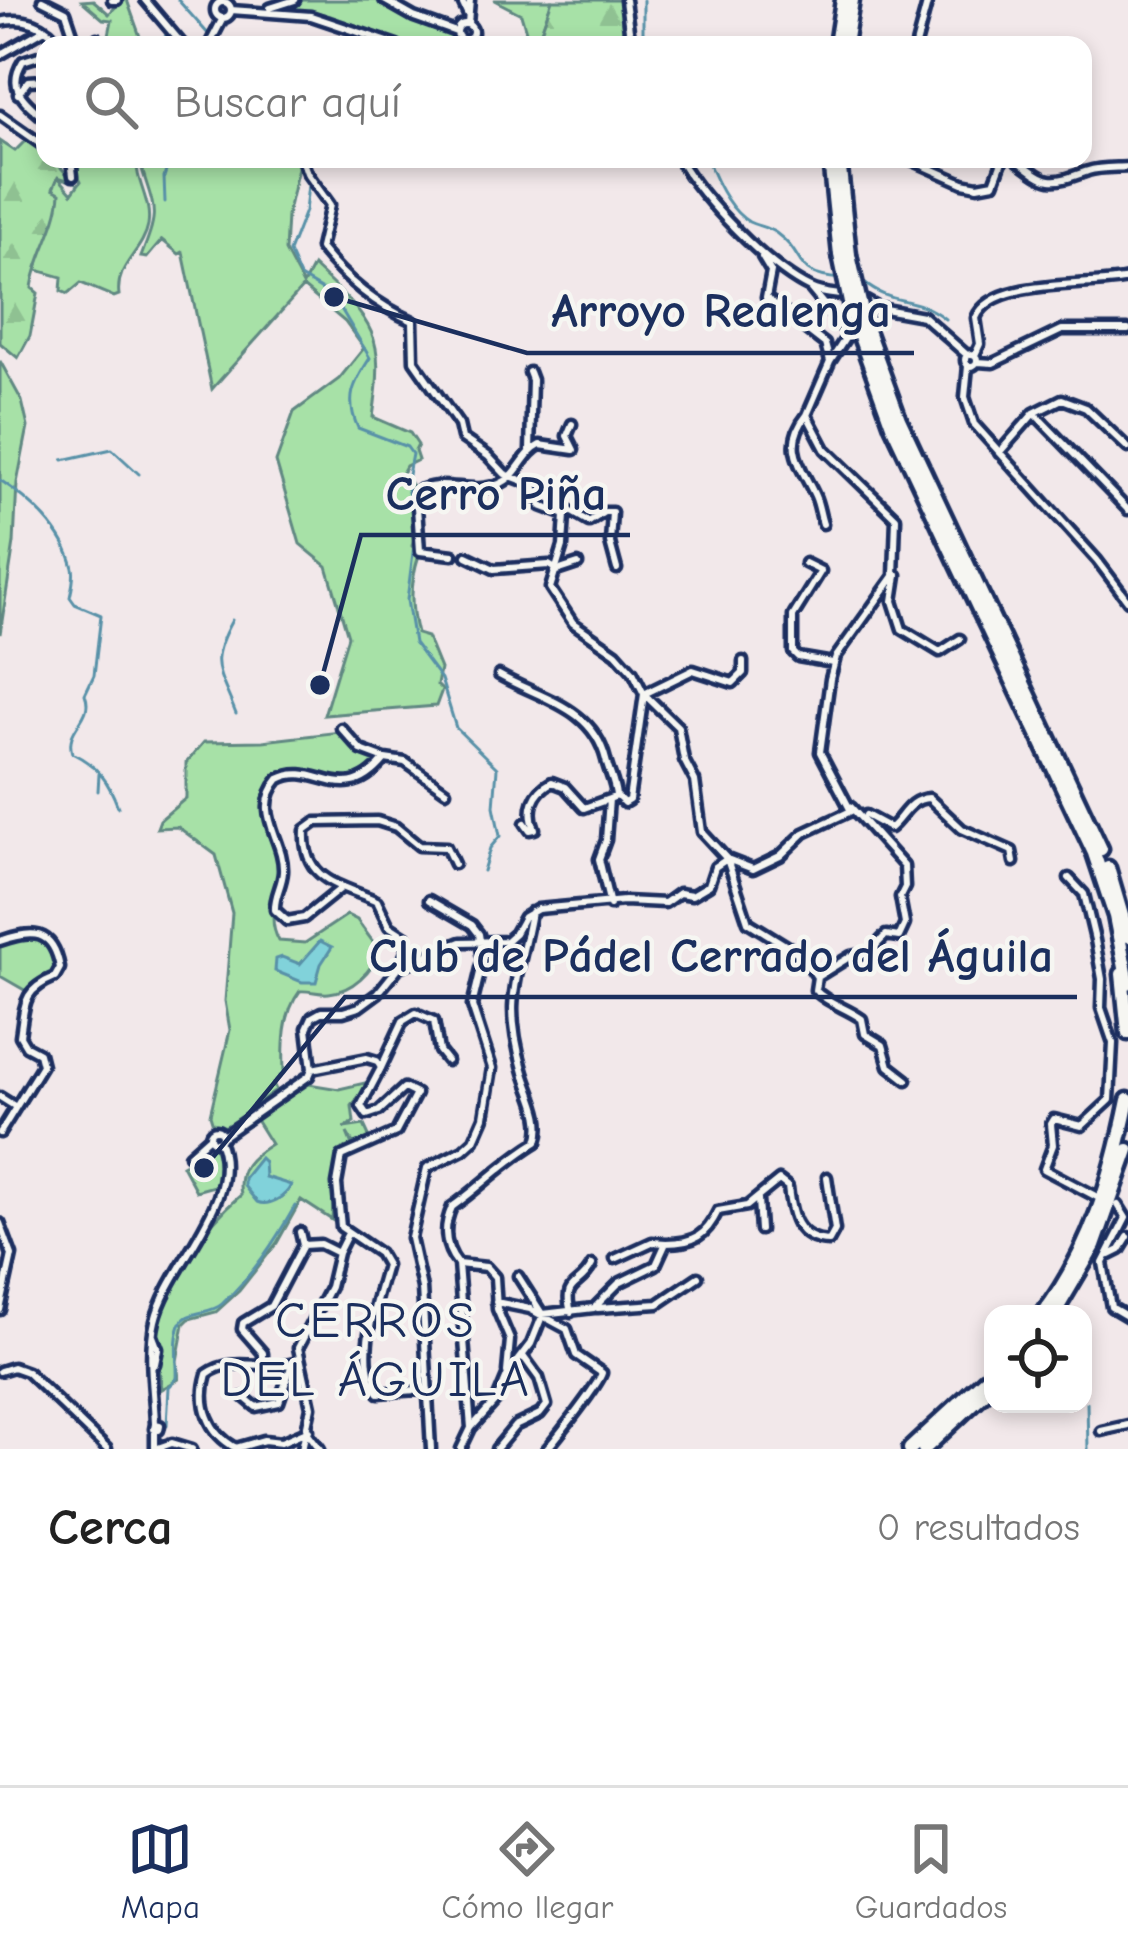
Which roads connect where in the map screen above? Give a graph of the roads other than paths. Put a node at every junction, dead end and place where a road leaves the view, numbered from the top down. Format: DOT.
graph roads {
  1 [pos="42,0"];
  2 [pos="145,0"];
  3 [pos="295,0"];
  4 [pos="387,0"];
  5 [pos="626,0"];
  6 [pos="843,0"];
  7 [pos="852,0"];
  8 [pos="928,0"];
  9 [pos="224,1"];
  10 [pos="465,1"];
  11 [pos="231,10"];
  12 [pos="247,10"];
  13 [pos="223,18"];
  14 [pos="468,21"];
  15 [pos="0,22"];
  16 [pos="45,29"];
  17 [pos="458,33"];
  18 [pos="52,36"];
  19 [pos="73,36"];
  20 [pos="175,36"];
  21 [pos="214,36"];
  22 [pos="371,36"];
  23 [pos="457,36"];
  24 [pos="630,36"];
  25 [pos="837,36"];
  26 [pos="846,36"];
  27 [pos="918,36"];
  28 [pos="0,55"];
  29 [pos="36,56"];
  30 [pos="36,81"];
  31 [pos="18,94"];
  32 [pos="36,111"];
  33 [pos="0,115"];
  34 [pos="36,140"];
  35 [pos="1128,167"];
  36 [pos="72,168"];
  37 [pos="305,168"];
  38 [pos="686,168"];
  39 [pos="836,168"];
  40 [pos="932,168"];
  41 [pos="1000,168"];
  42 [pos="1027,168"];
  43 [pos="73,176"];
  44 [pos="762,257"];
  45 [pos="1128,279"];
  46 [pos="810,289"];
  47 [pos="792,318"];
  48 [pos="859,321"];
  49 [pos="807,330"];
  50 [pos="1128,330"];
  51 [pos="973,357"];
  52 [pos="830,362"];
  53 [pos="529,372"];
  54 [pos="1034,413"];
  55 [pos="807,416"];
  56 [pos="572,424"];
  57 [pos="1128,448"];
  58 [pos="530,450"];
  59 [pos="1000,453"];
  60 [pos="509,478"];
  61 [pos="551,508"];
  62 [pos="1128,510"];
  63 [pos="823,524"];
  64 [pos="453,555"];
  65 [pos="467,556"];
  66 [pos="805,563"];
  67 [pos="578,564"];
  68 [pos="617,569"];
  69 [pos="554,570"];
  70 [pos="896,572"];
  71 [pos="1128,601"];
  72 [pos="960,639"];
  73 [pos="742,661"];
  74 [pos="833,663"];
  75 [pos="499,675"];
  76 [pos="644,694"];
  77 [pos="341,728"];
  78 [pos="386,759"];
  79 [pos="446,790"];
  80 [pos="613,798"];
  81 [pos="1073,806"];
  82 [pos="854,809"];
  83 [pos="525,823"];
  84 [pos="727,859"];
  85 [pos="1014,862"];
  86 [pos="454,864"];
  87 [pos="1070,878"];
  88 [pos="340,889"];
  89 [pos="429,900"];
  90 [pos="610,905"];
  91 [pos="531,912"];
  92 [pos="1128,935"];
  93 [pos="0,941"];
  94 [pos="481,941"];
  95 [pos="399,967"];
  96 [pos="817,977"];
  97 [pos="1128,983"];
  98 [pos="1128,1033"];
  99 [pos="447,1061"];
  100 [pos="381,1068"];
  101 [pos="312,1069"];
  102 [pos="907,1081"];
  103 [pos="1128,1084"];
  104 [pos="0,1097"];
  105 [pos="16,1107"];
  106 [pos="1127,1107"];
  107 [pos="0,1133"];
  108 [pos="1128,1150"];
  109 [pos="827,1177"];
  110 [pos="1099,1198"];
  111 [pos="758,1200"];
  112 [pos="1118,1205"];
  113 [pos="0,1223"];
  114 [pos="760,1230"];
  115 [pos="300,1232"];
  116 [pos="348,1233"];
  117 [pos="1128,1238"];
  118 [pos="667,1244"];
  119 [pos="303,1245"];
  120 [pos="338,1252"];
  121 [pos="1106,1256"];
  122 [pos="615,1259"];
  123 [pos="458,1264"];
  124 [pos="592,1264"];
  125 [pos="518,1276"];
  126 [pos="698,1277"];
  127 [pos="496,1302"];
  128 [pos="1048,1305"];
  129 [pos="1059,1305"];
  130 [pos="594,1308"];
  131 [pos="0,1310"];
  132 [pos="571,1312"];
  133 [pos="543,1315"];
  134 [pos="1128,1316"];
  135 [pos="523,1356"];
  136 [pos="296,1362"];
  137 [pos="263,1367"];
  138 [pos="0,1371"];
  139 [pos="508,1374"];
  140 [pos="984,1380"];
  141 [pos="428,1389"];
  142 [pos="984,1393"];
  143 [pos="244,1396"];
  144 [pos="1128,1425"];
  145 [pos="471,1428"];
  146 [pos="1101,1431"];
  147 [pos="308,1432"];
  148 [pos="157,1448"];
  149 [pos="107,1449"];
  150 [pos="192,1449"];
  151 [pos="236,1449"];
  152 [pos="302,1449"];
  153 [pos="320,1449"];
  154 [pos="431,1449"];
  155 [pos="461,1449"];
  156 [pos="496,1449"];
  157 [pos="548,1449"];
  158 [pos="910,1449"];
  159 [pos="924,1449"];
  1 -- 19 [label="street"];
  2 -- 20 [label="street"];
  3 -- 12 [label="street"];
  4 -- 17 [label="street"];
  5 -- 24 [label="street"];
  6 -- 25 [label="highway"];
  7 -- 26 [label="highway"];
  8 -- 27 [label="street"];
  9 -- 11 [label="street"];
  9 -- 13 [label="street"];
  10 -- 14 [label="street"];
  11 -- 12 [label="street"];
  11 -- 13 [label="street"];
  12 -- 22 [label="street"];
  13 -- 21 [label="street"];
  14 -- 17 [label="street"];
  14 -- 17 [label="street"];
  15 -- 16 [label="street"];
  16 -- 18 [label="street"];
  16 -- 28 [label="street"];
  17 -- 23 [label="street"];
  29 -- 31 [label="street"];
  30 -- 31 [label="street"];
  31 -- 32 [label="street"];
  33 -- 34 [label="street"];
  35 -- 42 [label="street"];
  36 -- 43 [label="street"];
  37 -- 60 [label="street"];
  38 -- 46 [label="street"];
  39 -- 48 [label="highway, bridge"];
  40 -- 41 [label="street"];
  44 -- 47 [label="street"];
  45 -- 51 [label="street"];
  46 -- 51 [label="street"];
  46 -- 52 [label="street"];
  48 -- 81 [label="highway"];
  48 -- 92 [label="highway"];
  49 -- 52 [label="street"];
  50 -- 51 [label="street"];
  51 -- 59 [label="street"];
  52 -- 55 [label="street"];
  53 -- 58 [label="street"];
  54 -- 57 [label="street"];
  54 -- 59 [label="street"];
  54 -- 62 [label="street"];
  55 -- 63 [label="street"];
  55 -- 70 [label="street"];
  56 -- 58 [label="street"];
  58 -- 60 [label="street"];
  59 -- 71 [label="street"];
  60 -- 61 [label="street"];
  60 -- 64 [label="street"];
  61 -- 68 [label="street"];
  61 -- 69 [label="street"];
  65 -- 69 [label="street"];
  66 -- 74 [label="street"];
  67 -- 69 [label="street"];
  69 -- 76 [label="street"];
  70 -- 72 [label="street"];
  70 -- 74 [label="street"];
  73 -- 76 [label="street"];
  74 -- 82 [label="street"];
  75 -- 80 [label="street"];
  76 -- 80 [label="street"];
  76 -- 84 [label="street"];
  77 -- 78 [label="street"];
  78 -- 79 [label="street"];
  78 -- 88 [label="street"];
  80 -- 83 [label="street"];
  80 -- 90 [label="street"];
  81 -- 97 [label="highway"];
  81 -- 98 [label="highway"];
  82 -- 84 [label="street"];
  82 -- 85 [label="street"];
  82 -- 96 [label="street"];
  84 -- 90 [label="street"];
  84 -- 96 [label="street"];
  86 -- 88 [label="street"];
  87 -- 110 [label="street"];
  88 -- 95 [label="street"];
  89 -- 94 [label="street"];
  90 -- 91 [label="street"];
  91 -- 94 [label="street"];
  91 -- 123 [label="street"];
  93 -- 105 [label="street"];
  94 -- 95 [label="street"];
  94 -- 141 [label="street"];
  95 -- 101 [label="street"];
  96 -- 102 [label="street"];
  99 -- 100 [label="street"];
  100 -- 101 [label="street"];
  100 -- 116 [label="street"];
  101 -- 148 [label="street"];
  103 -- 106 [label="highway"];
  104 -- 105 [label="street"];
  105 -- 107 [label="street"];
  106 -- 128 [label="highway"];
  108 -- 129 [label="highway"];
  109 -- 111 [label="street"];
  111 -- 114 [label="street"];
  111 -- 118 [label="street"];
  112 -- 121 [label="street"];
  113 -- 131 [label="street"];
  115 -- 119 [label="street"];
  116 -- 120 [label="street"];
  116 -- 141 [label="street"];
  117 -- 121 [label="street"];
  118 -- 122 [label="street"];
  118 -- 130 [label="street"];
  119 -- 120 [label="street"];
  119 -- 137 [label="street"];
  120 -- 136 [label="street"];
  121 -- 134 [label="street"];
  123 -- 127 [label="street"];
  123 -- 145 [label="street"];
  124 -- 132 [label="street"];
  125 -- 133 [label="street"];
  126 -- 130 [label="street"];
  127 -- 133 [label="street"];
  127 -- 139 [label="street"];
  130 -- 132 [label="street"];
  132 -- 133 [label="street"];
  133 -- 135 [label="street"];
  133 -- 157 [label="street"];
  135 -- 139 [label="street"];
  135 -- 156 [label="street"];
  136 -- 137 [label="street"];
  136 -- 143 [label="street"];
  136 -- 147 [label="street"];
  137 -- 151 [label="street"];
  138 -- 149 [label="street"];
  139 -- 145 [label="street"];
  140 -- 158 [label="highway"];
  141 -- 154 [label="street"];
  142 -- 159 [label="highway"];
  144 -- 146 [label="street"];
  145 -- 155 [label="street"];
  147 -- 151 [label="street"];
  147 -- 152 [label="street"];
  147 -- 153 [label="street"];
  148 -- 150 [label="street"];
}
